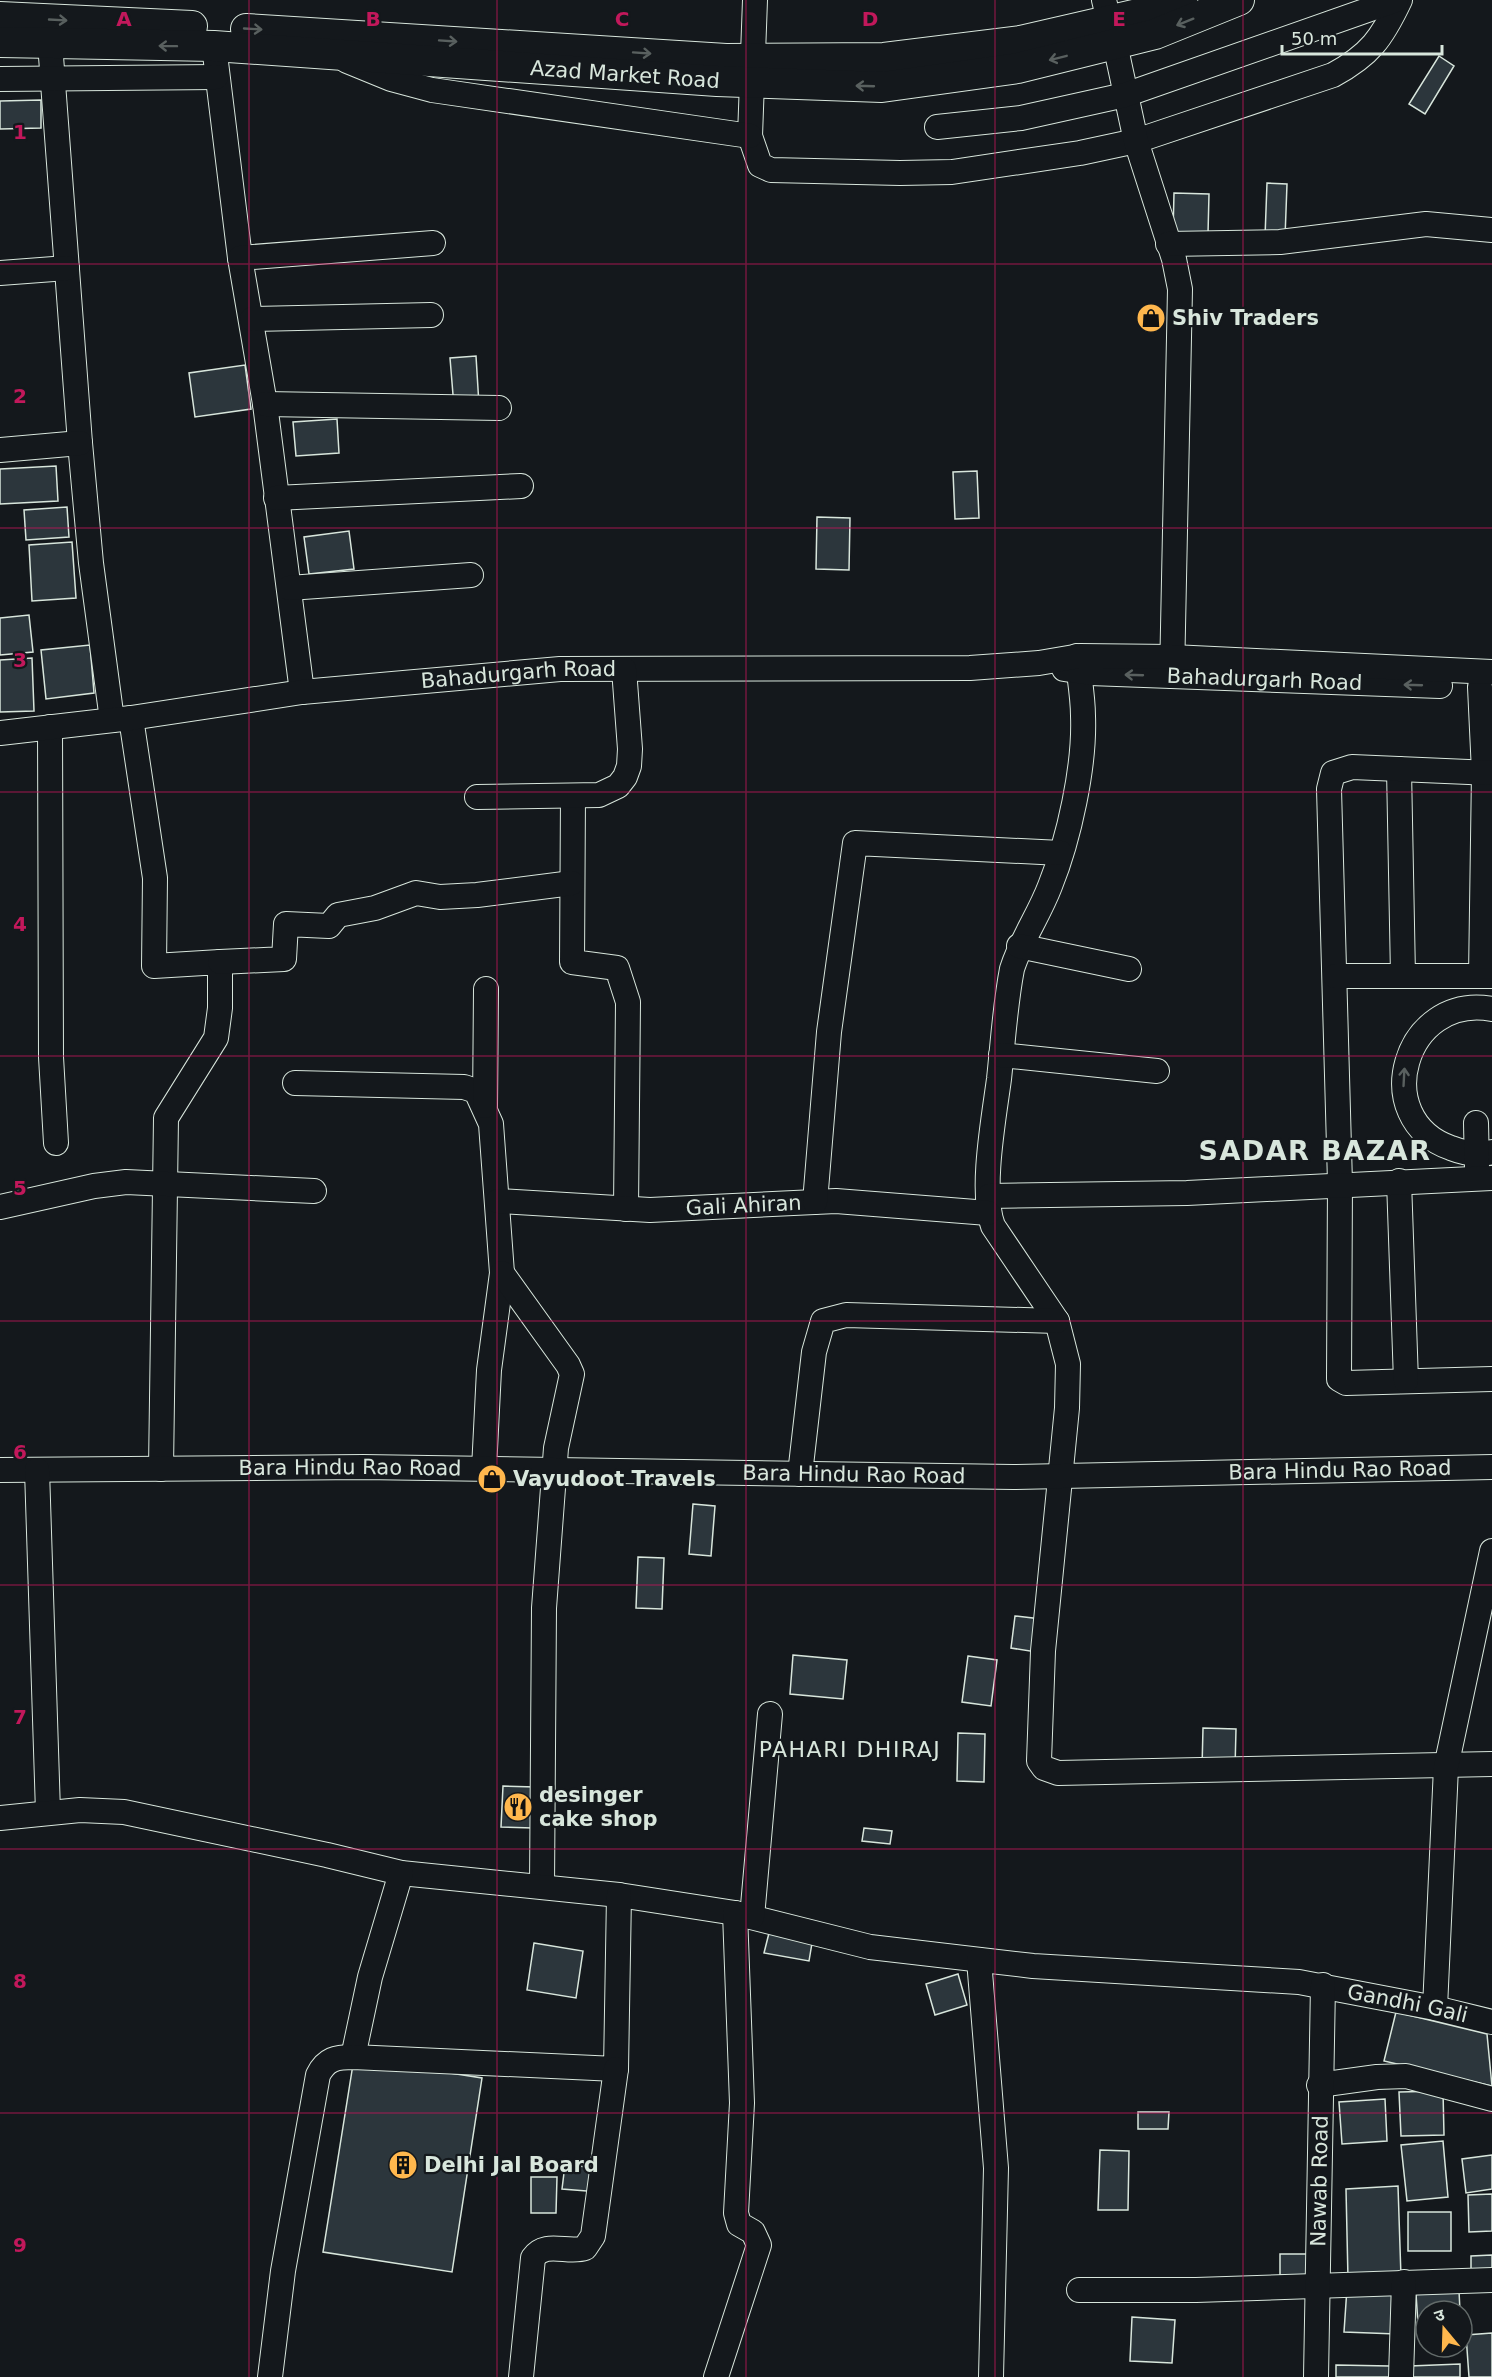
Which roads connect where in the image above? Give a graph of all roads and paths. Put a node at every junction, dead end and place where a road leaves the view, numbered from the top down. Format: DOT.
graph roads {
  1 [pos="755,0"];
  2 [pos="1182,0"];
  3 [pos="1239,0"];
  4 [pos="1398,0"];
  5 [pos="0,17"];
  6 [pos="1109,22"];
  7 [pos="0,42"];
  8 [pos="50,43"];
  9 [pos="214,46"];
  10 [pos="332,55"];
  11 [pos="753,70"];
  12 [pos="216,77"];
  13 [pos="54,78"];
  14 [pos="0,79"];
  15 [pos="1125,95"];
  16 [pos="937,127"];
  17 [pos="750,136"];
  18 [pos="1136,141"];
  19 [pos="1492,230"];
  20 [pos="433,243"];
  21 [pos="1168,244"];
  22 [pos="240,258"];
  23 [pos="68,268"];
  24 [pos="0,273"];
  25 [pos="431,315"];
  26 [pos="252,319"];
  27 [pos="265,404"];
  28 [pos="499,408"];
  29 [pos="80,443"];
  30 [pos="0,450"];
  31 [pos="521,486"];
  32 [pos="276,498"];
  33 [pos="471,575"];
  34 [pos="288,588"];
  35 [pos="1077,664"];
  36 [pos="1172,666"];
  37 [pos="624,669"];
  38 [pos="1488,682"];
  39 [pos="302,692"];
  40 [pos="121,719"];
  41 [pos="50,727"];
  42 [pos="0,733"];
  43 [pos="1399,769"];
  44 [pos="1488,772"];
  45 [pos="573,795"];
  46 [pos="477,797"];
  47 [pos="1061,853"];
  48 [pos="572,883"];
  49 [pos="1019,946"];
  50 [pos="220,962"];
  51 [pos="1129,969"];
  52 [pos="1335,976"];
  53 [pos="1403,976"];
  54 [pos="1483,976"];
  55 [pos="486,989"];
  56 [pos="1485,1008"];
  57 [pos="1001,1056"];
  58 [pos="1156,1071"];
  59 [pos="295,1083"];
  60 [pos="485,1106"];
  61 [pos="1476,1123"];
  62 [pos="56,1143"];
  63 [pos="1484,1153"];
  64 [pos="1485,1178"];
  65 [pos="1399,1181"];
  66 [pos="165,1182"];
  67 [pos="1340,1184"];
  68 [pos="314,1191"];
  69 [pos="498,1201"];
  70 [pos="815,1202"];
  71 [pos="988,1204"];
  72 [pos="0,1207"];
  73 [pos="626,1209"];
  74 [pos="502,1273"];
  75 [pos="1057,1321"];
  76 [pos="1492,1380"];
  77 [pos="1406,1381"];
  78 [pos="1492,1467"];
  79 [pos="161,1469"];
  80 [pos="484,1469"];
  81 [pos="0,1470"];
  82 [pos="37,1470"];
  83 [pos="555,1470"];
  84 [pos="800,1474"];
  85 [pos="1060,1477"];
  86 [pos="1492,1551"];
  87 [pos="770,1714"];
  88 [pos="1492,1764"];
  89 [pos="1446,1767"];
  90 [pos="48,1812"];
  91 [pos="0,1818"];
  92 [pos="401,1873"];
  93 [pos="542,1886"];
  94 [pos="619,1895"];
  95 [pos="744,1915"];
  96 [pos="979,1960"];
  97 [pos="1323,1985"];
  98 [pos="1435,2008"];
  99 [pos="1492,2022"];
  100 [pos="353,2057"];
  101 [pos="616,2069"];
  102 [pos="1319,2085"];
  103 [pos="1492,2099"];
  104 [pos="1492,2280"];
  105 [pos="1404,2282"];
  106 [pos="1316,2286"];
  107 [pos="1079,2290"];
  108 [pos="270,2377"];
  109 [pos="521,2377"];
  110 [pos="716,2377"];
  111 [pos="991,2377"];
  112 [pos="1316,2377"];
  113 [pos="1401,2377"];
  1 -- 11 [label="street"];
  2 -- 6 [label="main road, Azad Market Road"];
  3 -- 6 [label="main road, Azad Market Road, one-way"];
  4 -- 15 [label="street"];
  4 -- 18 [label="street"];
  5 -- 11 [label="main road, Azad Market Road, one-way"];
  6 -- 11 [label="main road, Azad Market Road"];
  6 -- 15 [label="street"];
  7 -- 8 [label="main road, Azad Market Road"];
  9 -- 8 [label="main road, Azad Market Road, one-way"];
  8 -- 13 [label="street"];
  9 -- 10 [label="main road, Azad Market Road"];
  9 -- 12 [label="street"];
  10 -- 11 [label="main road, Azad Market Road"];
  10 -- 17 [label="street"];
  11 -- 17 [label="street"];
  12 -- 13 [label="street"];
  12 -- 22 [label="street"];
  13 -- 14 [label="street"];
  13 -- 23 [label="street"];
  15 -- 16 [label="street"];
  15 -- 18 [label="street"];
  17 -- 18 [label="street"];
  18 -- 21 [label="street"];
  19 -- 21 [label="street"];
  20 -- 22 [label="street"];
  21 -- 36 [label="street"];
  22 -- 26 [label="street"];
  23 -- 24 [label="street"];
  23 -- 29 [label="street"];
  25 -- 26 [label="street"];
  26 -- 27 [label="street"];
  27 -- 28 [label="street"];
  27 -- 32 [label="street"];
  29 -- 30 [label="street"];
  29 -- 40 [label="street"];
  31 -- 32 [label="street"];
  32 -- 34 [label="street"];
  33 -- 34 [label="street"];
  34 -- 39 [label="street"];
  35 -- 36 [label="street, Bahadurgarh Road"];
  35 -- 37 [label="street, Bahadurgarh Road"];
  35 -- 47 [label="street"];
  36 -- 38 [label="street, Bahadurgarh Road"];
  37 -- 39 [label="street, Bahadurgarh Road"];
  37 -- 45 [label="street"];
  38 -- 44 [label="street"];
  39 -- 40 [label="street, Bahadurgarh Road"];
  40 -- 41 [label="street, Bahadurgarh Road"];
  40 -- 50 [label="street"];
  41 -- 42 [label="street, Bahadurgarh Road"];
  41 -- 62 [label="street"];
  43 -- 44 [label="street"];
  43 -- 52 [label="street"];
  43 -- 53 [label="street"];
  44 -- 54 [label="street"];
  45 -- 46 [label="street"];
  45 -- 48 [label="street"];
  47 -- 49 [label="street"];
  47 -- 70 [label="street"];
  48 -- 50 [label="street"];
  48 -- 73 [label="street"];
  49 -- 51 [label="street"];
  49 -- 57 [label="street"];
  50 -- 66 [label="street"];
  52 -- 53 [label="street"];
  52 -- 67 [label="street"];
  53 -- 54 [label="street"];
  54 -- 56 [label="street"];
  55 -- 60 [label="street"];
  63 -- 56 [label="street, one-way"];
  57 -- 58 [label="street"];
  57 -- 71 [label="street"];
  59 -- 60 [label="street"];
  60 -- 69 [label="street"];
  61 -- 63 [label="street"];
  63 -- 64 [label="street"];
  64 -- 65 [label="street, Gali Ahiran"];
  65 -- 67 [label="street, Gali Ahiran"];
  65 -- 77 [label="street"];
  66 -- 68 [label="street"];
  66 -- 72 [label="street"];
  66 -- 79 [label="street"];
  67 -- 71 [label="street, Gali Ahiran"];
  67 -- 77 [label="street"];
  69 -- 73 [label="street, Gali Ahiran"];
  69 -- 74 [label="street"];
  70 -- 71 [label="street, Gali Ahiran"];
  70 -- 73 [label="street, Gali Ahiran"];
  71 -- 75 [label="street"];
  74 -- 80 [label="street"];
  74 -- 83 [label="street"];
  75 -- 84 [label="street"];
  75 -- 85 [label="street"];
  76 -- 77 [label="street"];
  78 -- 85 [label="street, Bara Hindu Rao Road"];
  79 -- 80 [label="street, Bara Hindu Rao Road"];
  79 -- 82 [label="street, Bara Hindu Rao Road"];
  80 -- 83 [label="street, Bara Hindu Rao Road"];
  81 -- 82 [label="street, Bara Hindu Rao Road"];
  82 -- 90 [label="street"];
  83 -- 84 [label="street, Bara Hindu Rao Road"];
  83 -- 93 [label="street"];
  84 -- 85 [label="street, Bara Hindu Rao Road"];
  85 -- 89 [label="street"];
  86 -- 89 [label="street"];
  87 -- 95 [label="street"];
  88 -- 89 [label="street"];
  89 -- 98 [label="street"];
  90 -- 91 [label="street, Gandhi Gali"];
  90 -- 92 [label="street, Gandhi Gali"];
  92 -- 93 [label="street, Gandhi Gali"];
  92 -- 100 [label="street"];
  93 -- 94 [label="street, Gandhi Gali"];
  94 -- 95 [label="street, Gandhi Gali"];
  94 -- 101 [label="street"];
  95 -- 96 [label="street, Gandhi Gali"];
  95 -- 110 [label="street"];
  96 -- 97 [label="street, Gandhi Gali"];
  96 -- 111 [label="street"];
  97 -- 98 [label="street, Gandhi Gali"];
  97 -- 102 [label="street, Nawab Road"];
  98 -- 99 [label="street, Gandhi Gali"];
  100 -- 101 [label="street"];
  100 -- 108 [label="street"];
  101 -- 109 [label="street"];
  102 -- 103 [label="street"];
  102 -- 106 [label="street, Nawab Road"];
  104 -- 105 [label="street"];
  105 -- 106 [label="street"];
  105 -- 113 [label="street"];
  106 -- 107 [label="street"];
  106 -- 112 [label="street, Nawab Road"];
}
